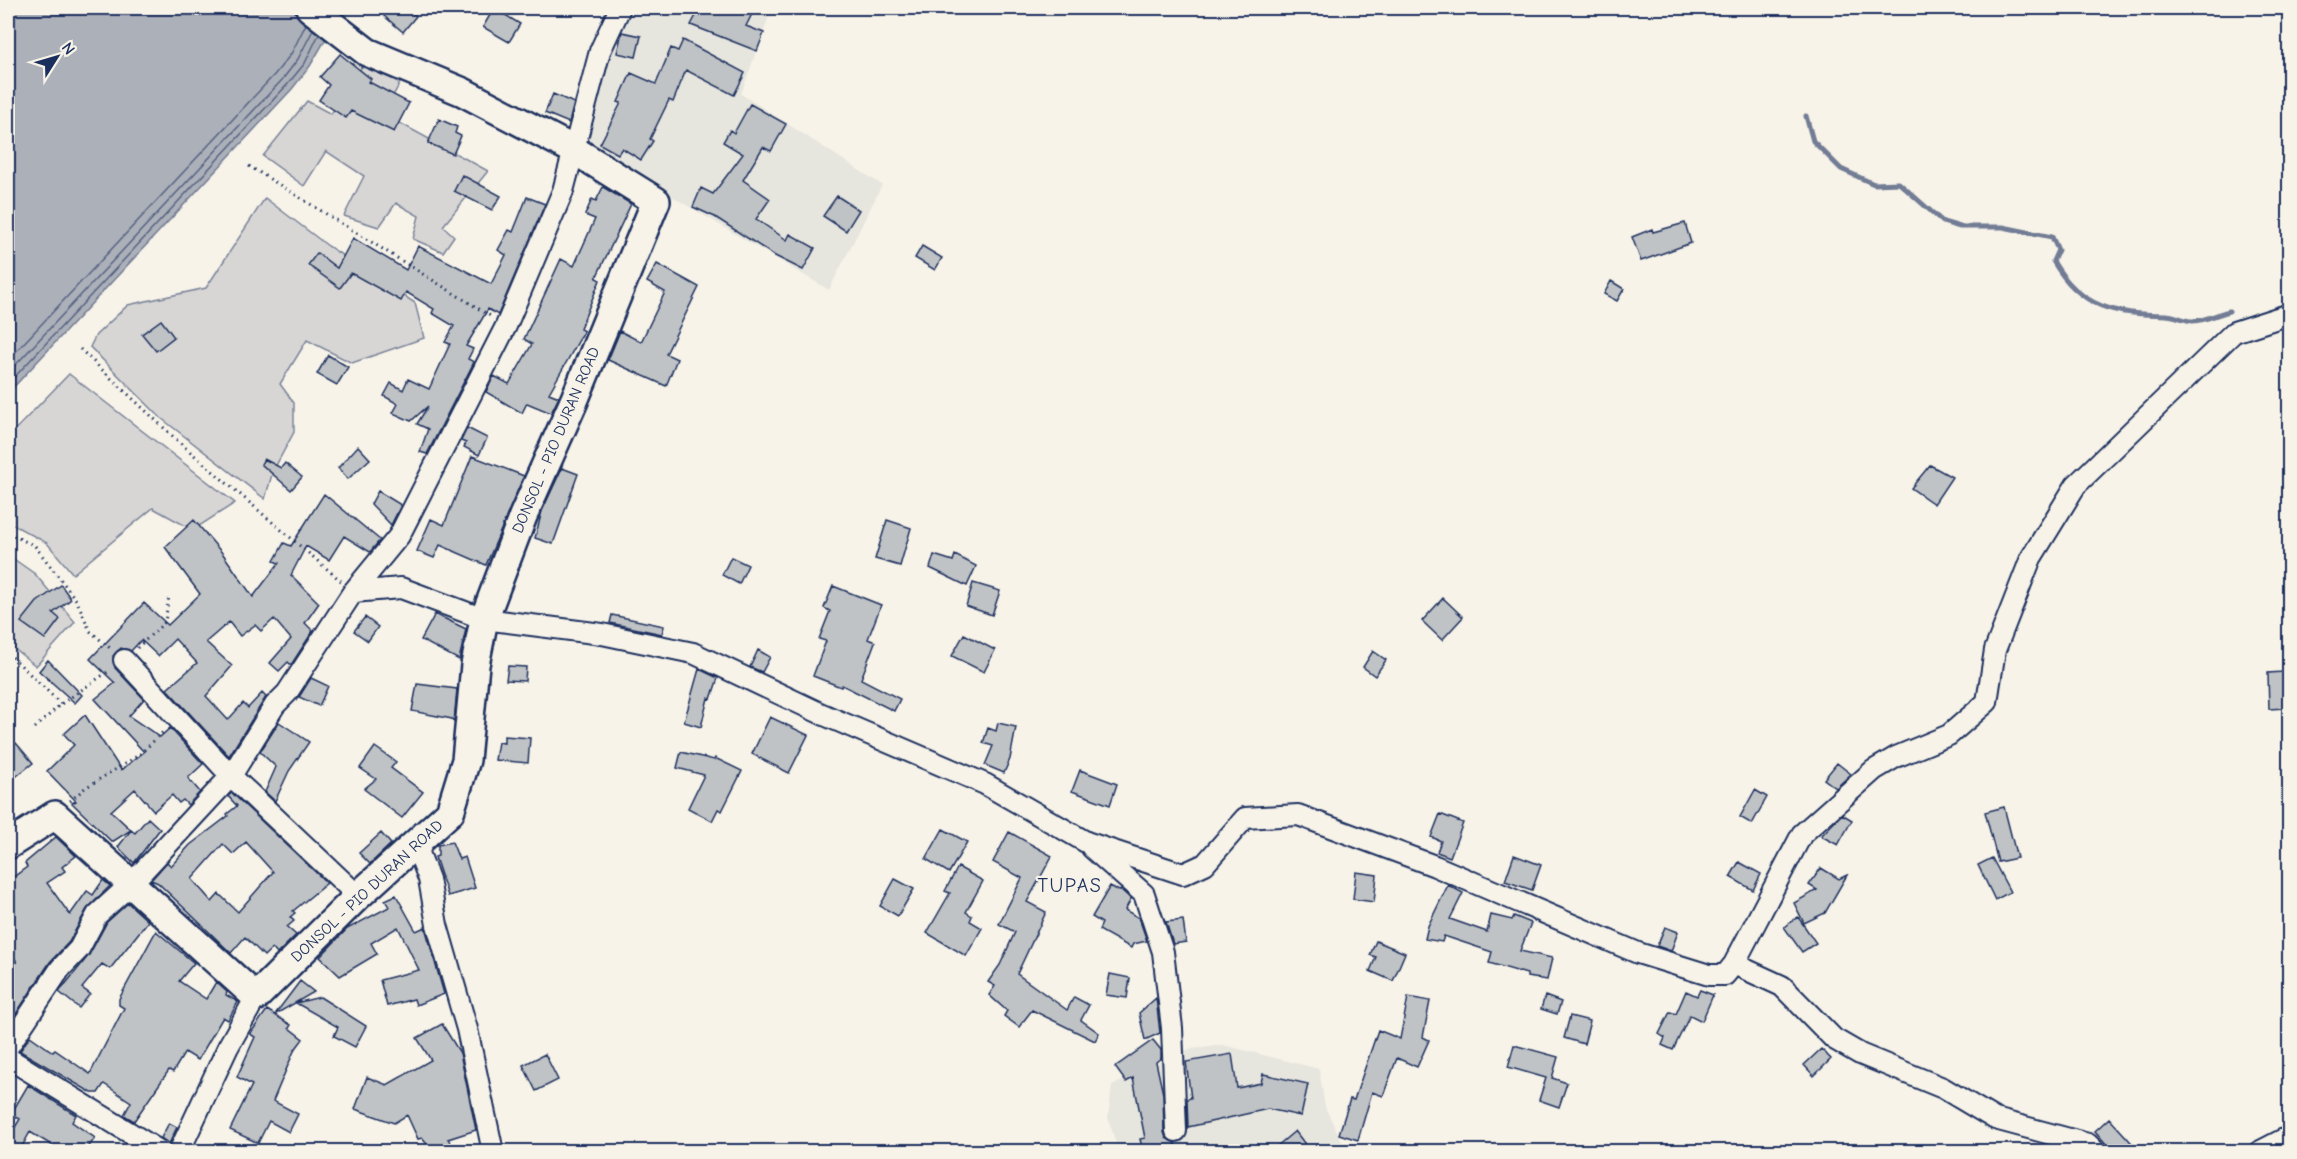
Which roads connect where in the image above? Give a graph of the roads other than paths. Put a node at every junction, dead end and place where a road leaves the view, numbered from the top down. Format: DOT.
graph roads {
  1 [pos="310,8"];
  2 [pos="620,8"];
  3 [pos="574,150"];
  4 [pos="2289,314"];
  5 [pos="353,592"];
  6 [pos="484,619"];
  7 [pos="124,660"];
  8 [pos="231,776"];
  9 [pos="422,839"];
  10 [pos="1086,842"];
  11 [pos="8,845"];
  12 [pos="132,883"];
  13 [pos="358,896"];
  14 [pos="1734,964"];
  15 [pos="256,997"];
  16 [pos="8,1047"];
  17 [pos="8,1058"];
  18 [pos="1176,1131"];
  19 [pos="2289,1136"];
  20 [pos="161,1152"];
  21 [pos="178,1152"];
  22 [pos="493,1152"];
  23 [pos="2096,1152"];
  24 [pos="2259,1152"];
  1 -- 3 [label="main road, DONSOL - PIO DURAN ROAD"];
  2 -- 3 [label="street"];
  3 -- 5 [label="street"];
  3 -- 6 [label="main road, DONSOL - PIO DURAN ROAD"];
  4 -- 14 [label="street"];
  5 -- 6 [label="street"];
  5 -- 8 [label="street"];
  6 -- 9 [label="main road, DONSOL - PIO DURAN ROAD"];
  6 -- 10 [label="street"];
  7 -- 8 [label="street"];
  8 -- 12 [label="street"];
  8 -- 13 [label="street"];
  9 -- 13 [label="main road, DONSOL - PIO DURAN ROAD"];
  9 -- 22 [label="street"];
  10 -- 14 [label="street"];
  10 -- 18 [label="street"];
  11 -- 12 [label="main road"];
  12 -- 15 [label="main road"];
  12 -- 16 [label="street"];
  13 -- 15 [label="main road, DONSOL - PIO DURAN ROAD"];
  14 -- 23 [label="street"];
  15 -- 21 [label="street"];
  17 -- 20 [label="street"];
  19 -- 24 [label="street"];
}
